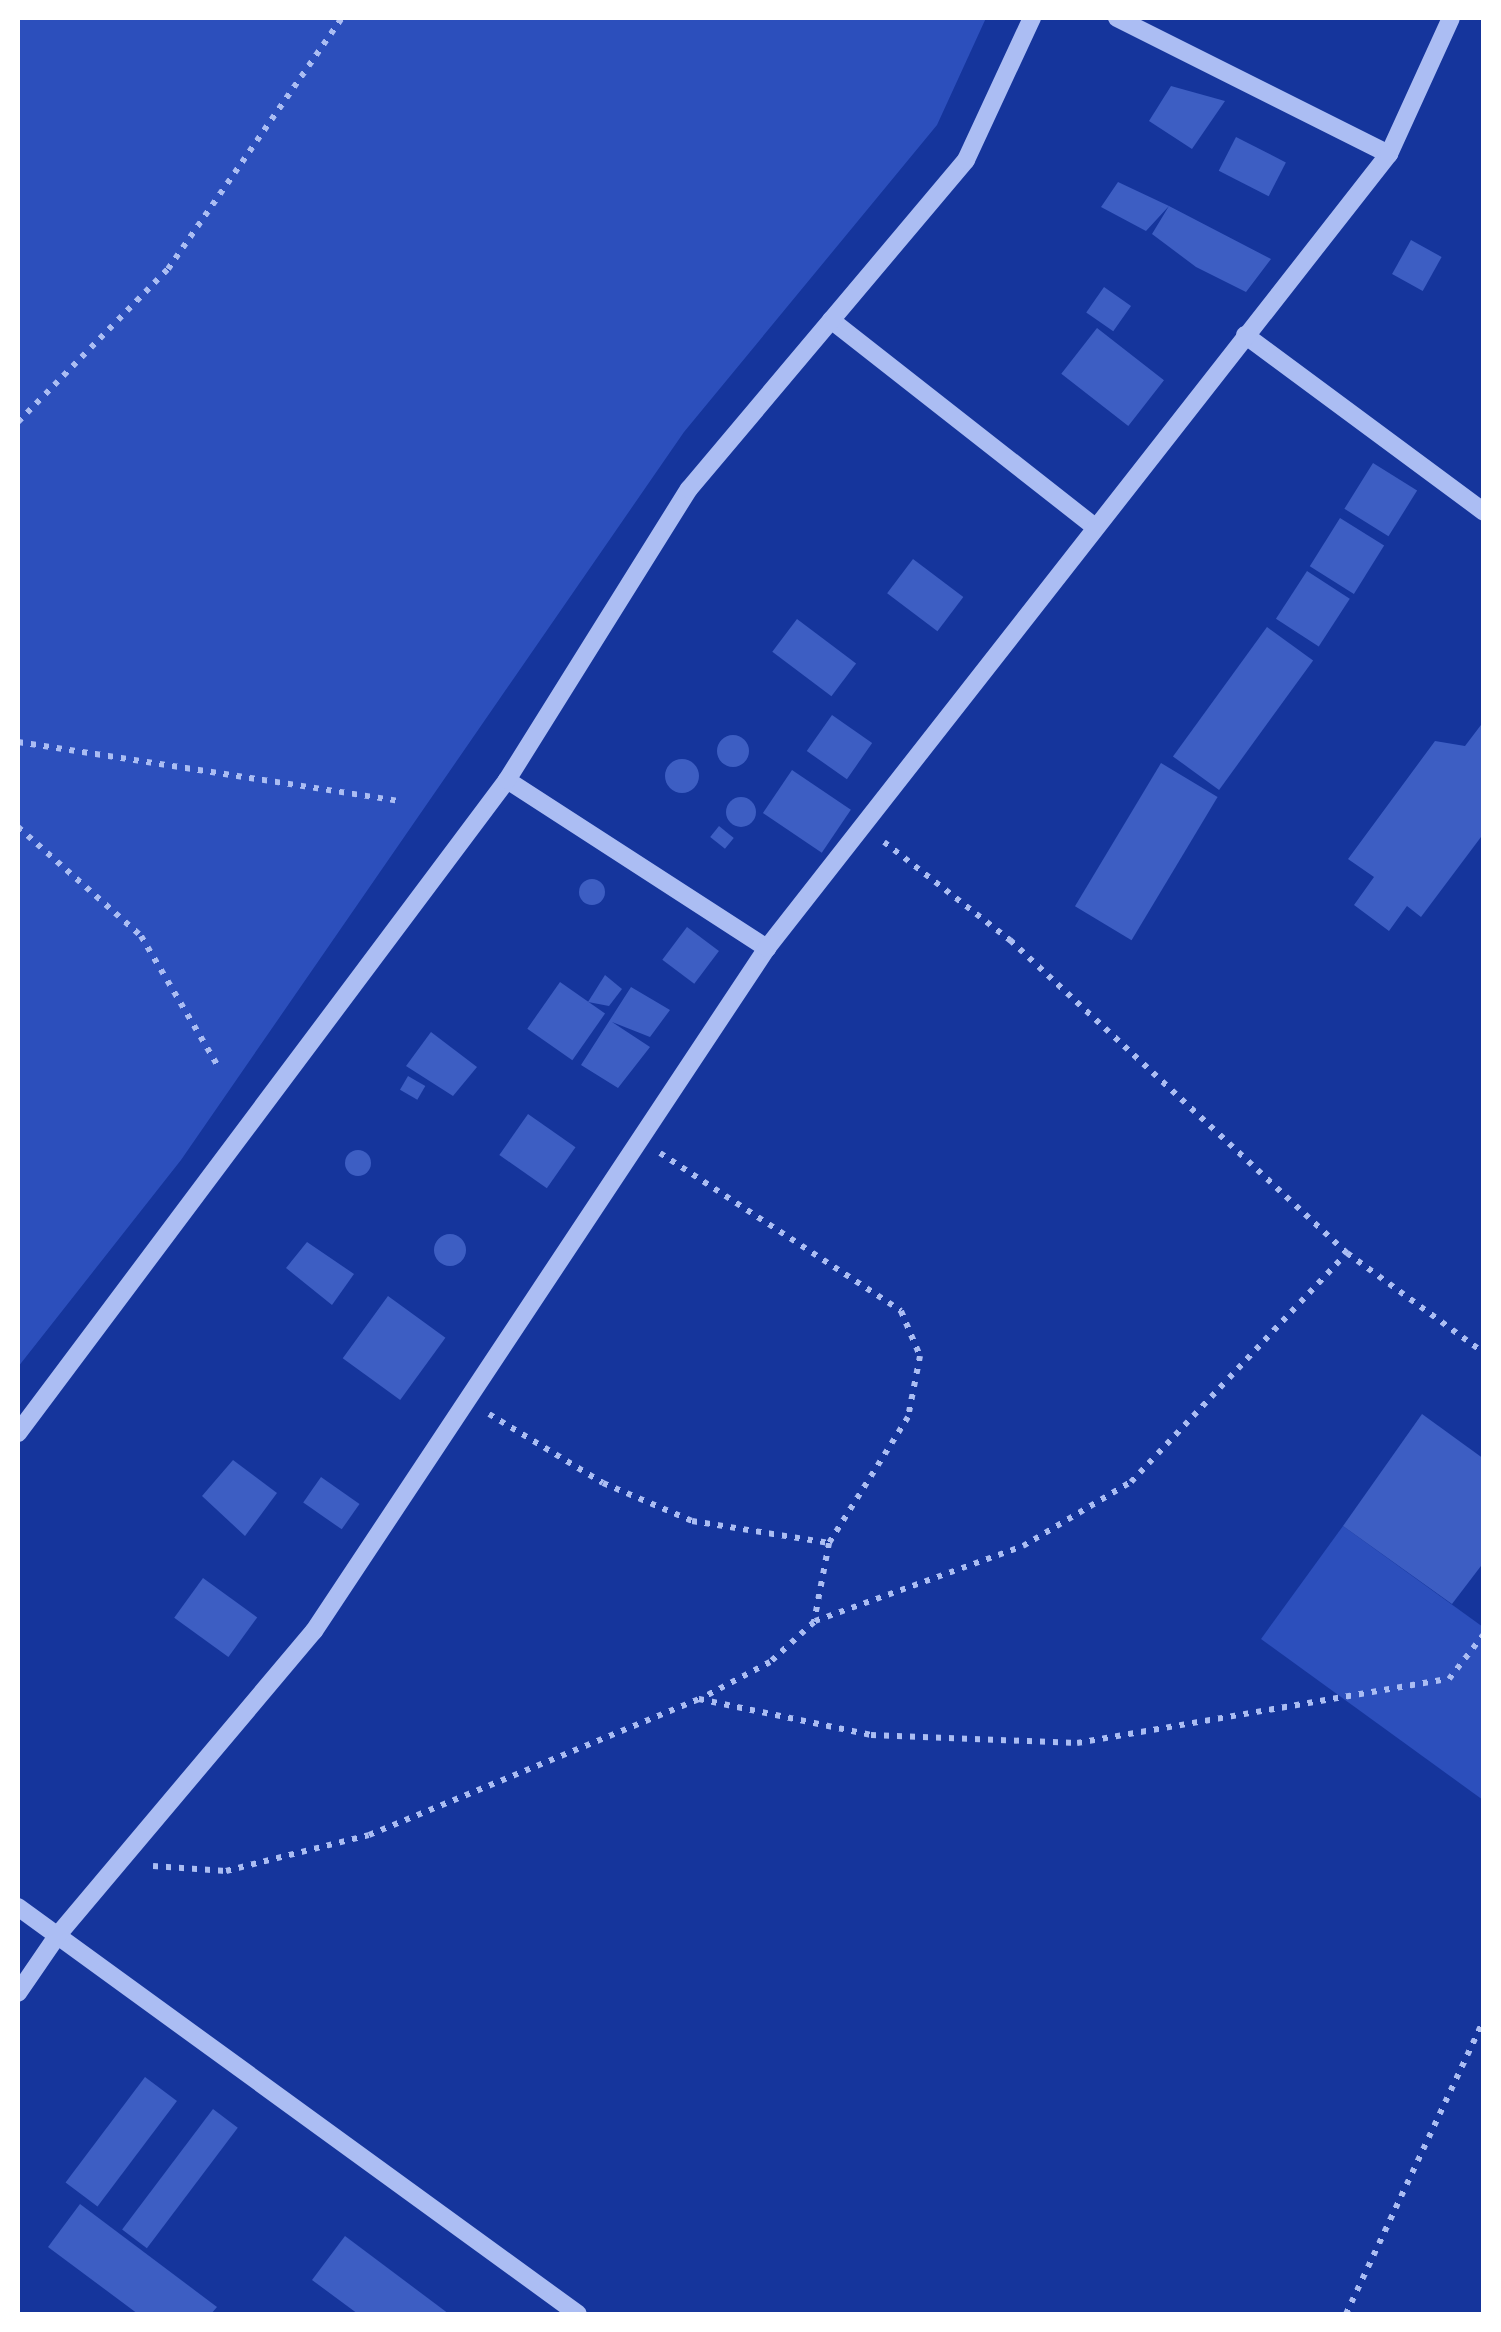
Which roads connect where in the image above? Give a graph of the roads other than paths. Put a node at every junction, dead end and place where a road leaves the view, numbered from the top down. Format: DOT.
graph roads {
  1 [pos="1032,18"];
  2 [pos="1116,18"];
  3 [pos="1451,18"];
  4 [pos="1389,154"];
  5 [pos="831,320"];
  6 [pos="1245,335"];
  7 [pos="1484,512"];
  8 [pos="1094,526"];
  9 [pos="507,780"];
  10 [pos="767,948"];
  11 [pos="18,1433"];
  12 [pos="18,1908"];
  13 [pos="57,1936"];
  14 [pos="18,1993"];
  15 [pos="578,2314"];
  1 -- 5 [label="street"];
  2 -- 4 [label="street"];
  3 -- 4 [label="street"];
  4 -- 6 [label="street"];
  5 -- 8 [label="street"];
  5 -- 9 [label="street"];
  6 -- 7 [label="street"];
  6 -- 8 [label="street"];
  8 -- 10 [label="street"];
  9 -- 10 [label="street"];
  9 -- 11 [label="street"];
  10 -- 13 [label="street"];
  12 -- 13 [label="street"];
  13 -- 14 [label="street"];
  13 -- 15 [label="street"];
}
